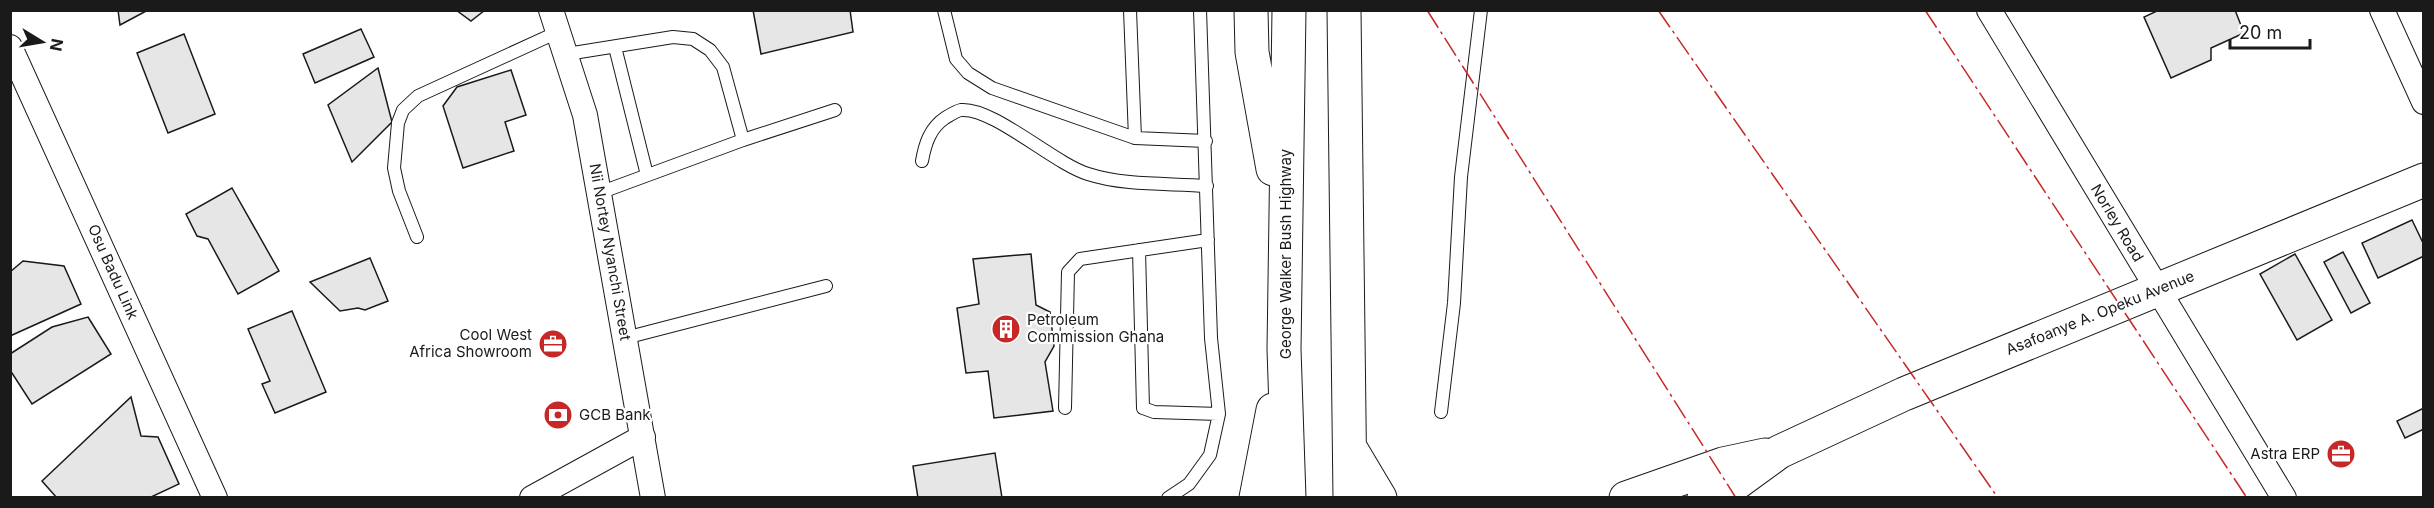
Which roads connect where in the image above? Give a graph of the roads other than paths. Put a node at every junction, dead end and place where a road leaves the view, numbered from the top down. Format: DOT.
graph roads {
  1 [pos="944,10"];
  2 [pos="1130,10"];
  3 [pos="1200,10"];
  4 [pos="1251,10"];
  5 [pos="1289,10"];
  6 [pos="1344,10"];
  7 [pos="1481,10"];
  8 [pos="1989,10"];
  9 [pos="2382,10"];
  10 [pos="556,21"];
  11 [pos="10,47"];
  12 [pos="615,47"];
  13 [pos="567,54"];
  14 [pos="17,78"];
  15 [pos="2424,102"];
  16 [pos="835,110"];
  17 [pos="1135,138"];
  18 [pos="743,140"];
  19 [pos="1206,141"];
  20 [pos="922,161"];
  21 [pos="647,175"];
  22 [pos="1207,186"];
  23 [pos="2421,188"];
  24 [pos="599,193"];
  25 [pos="1285,229"];
  26 [pos="417,237"];
  27 [pos="1208,240"];
  28 [pos="1139,250"];
  29 [pos="826,286"];
  30 [pos="2157,289"];
  31 [pos="625,338"];
  32 [pos="1284,349"];
  33 [pos="1065,408"];
  34 [pos="1441,412"];
  35 [pos="1220,414"];
  36 [pos="643,437"];
  37 [pos="1351,450"];
  38 [pos="1779,452"];
  39 [pos="215,498"];
  40 [pos="532,498"];
  41 [pos="653,498"];
  42 [pos="1168,498"];
  43 [pos="1256,498"];
  44 [pos="1289,498"];
  45 [pos="1350,498"];
  46 [pos="1380,498"];
  47 [pos="1626,498"];
  48 [pos="1704,498"];
  49 [pos="2284,498"];
  1 -- 17 [label="lane"];
  2 -- 17 [label="lane"];
  3 -- 19 [label="lane"];
  4 -- 25 [label="main road"];
  5 -- 25 [label="main road, George Walker Bush Highway"];
  6 -- 37 [label="main road"];
  7 -- 34 [label="lane"];
  8 -- 30 [label="street, Norley Road"];
  9 -- 15 [label="street"];
  10 -- 13 [label="street, Nii Nortey Nyanchi Street"];
  10 -- 26 [label="lane"];
  11 -- 14 [label="street, Osu Badu Link"];
  12 -- 13 [label="lane"];
  12 -- 18 [label="lane"];
  12 -- 21 [label="lane"];
  13 -- 24 [label="street, Nii Nortey Nyanchi Street"];
  14 -- 39 [label="street, Osu Badu Link"];
  16 -- 18 [label="lane"];
  17 -- 19 [label="lane"];
  18 -- 21 [label="lane"];
  19 -- 22 [label="lane"];
  20 -- 22 [label="lane"];
  21 -- 24 [label="lane"];
  22 -- 27 [label="lane"];
  23 -- 30 [label="main road, Asafoanye A. Opeku Avenue"];
  24 -- 31 [label="street, Nii Nortey Nyanchi Street"];
  25 -- 32 [label="main road, George Walker Bush Highway"];
  27 -- 28 [label="lane"];
  27 -- 35 [label="lane"];
  28 -- 33 [label="lane"];
  28 -- 35 [label="lane"];
  29 -- 31 [label="lane"];
  30 -- 38 [label="main road, Asafoanye A. Opeku Avenue"];
  30 -- 49 [label="street, Norley Road"];
  31 -- 36 [label="street, Nii Nortey Nyanchi Street"];
  32 -- 43 [label="main road"];
  32 -- 44 [label="main road, George Walker Bush Highway"];
  35 -- 42 [label="lane"];
  36 -- 40 [label="street"];
  36 -- 41 [label="street, Nii Nortey Nyanchi Street"];
  37 -- 45 [label="main road"];
  37 -- 46 [label="main road"];
  38 -- 47 [label="main road, Asafoanye A. Opeku Avenue"];
  38 -- 48 [label="main road, Asafoanye A. Opeku Avenue"];
}
